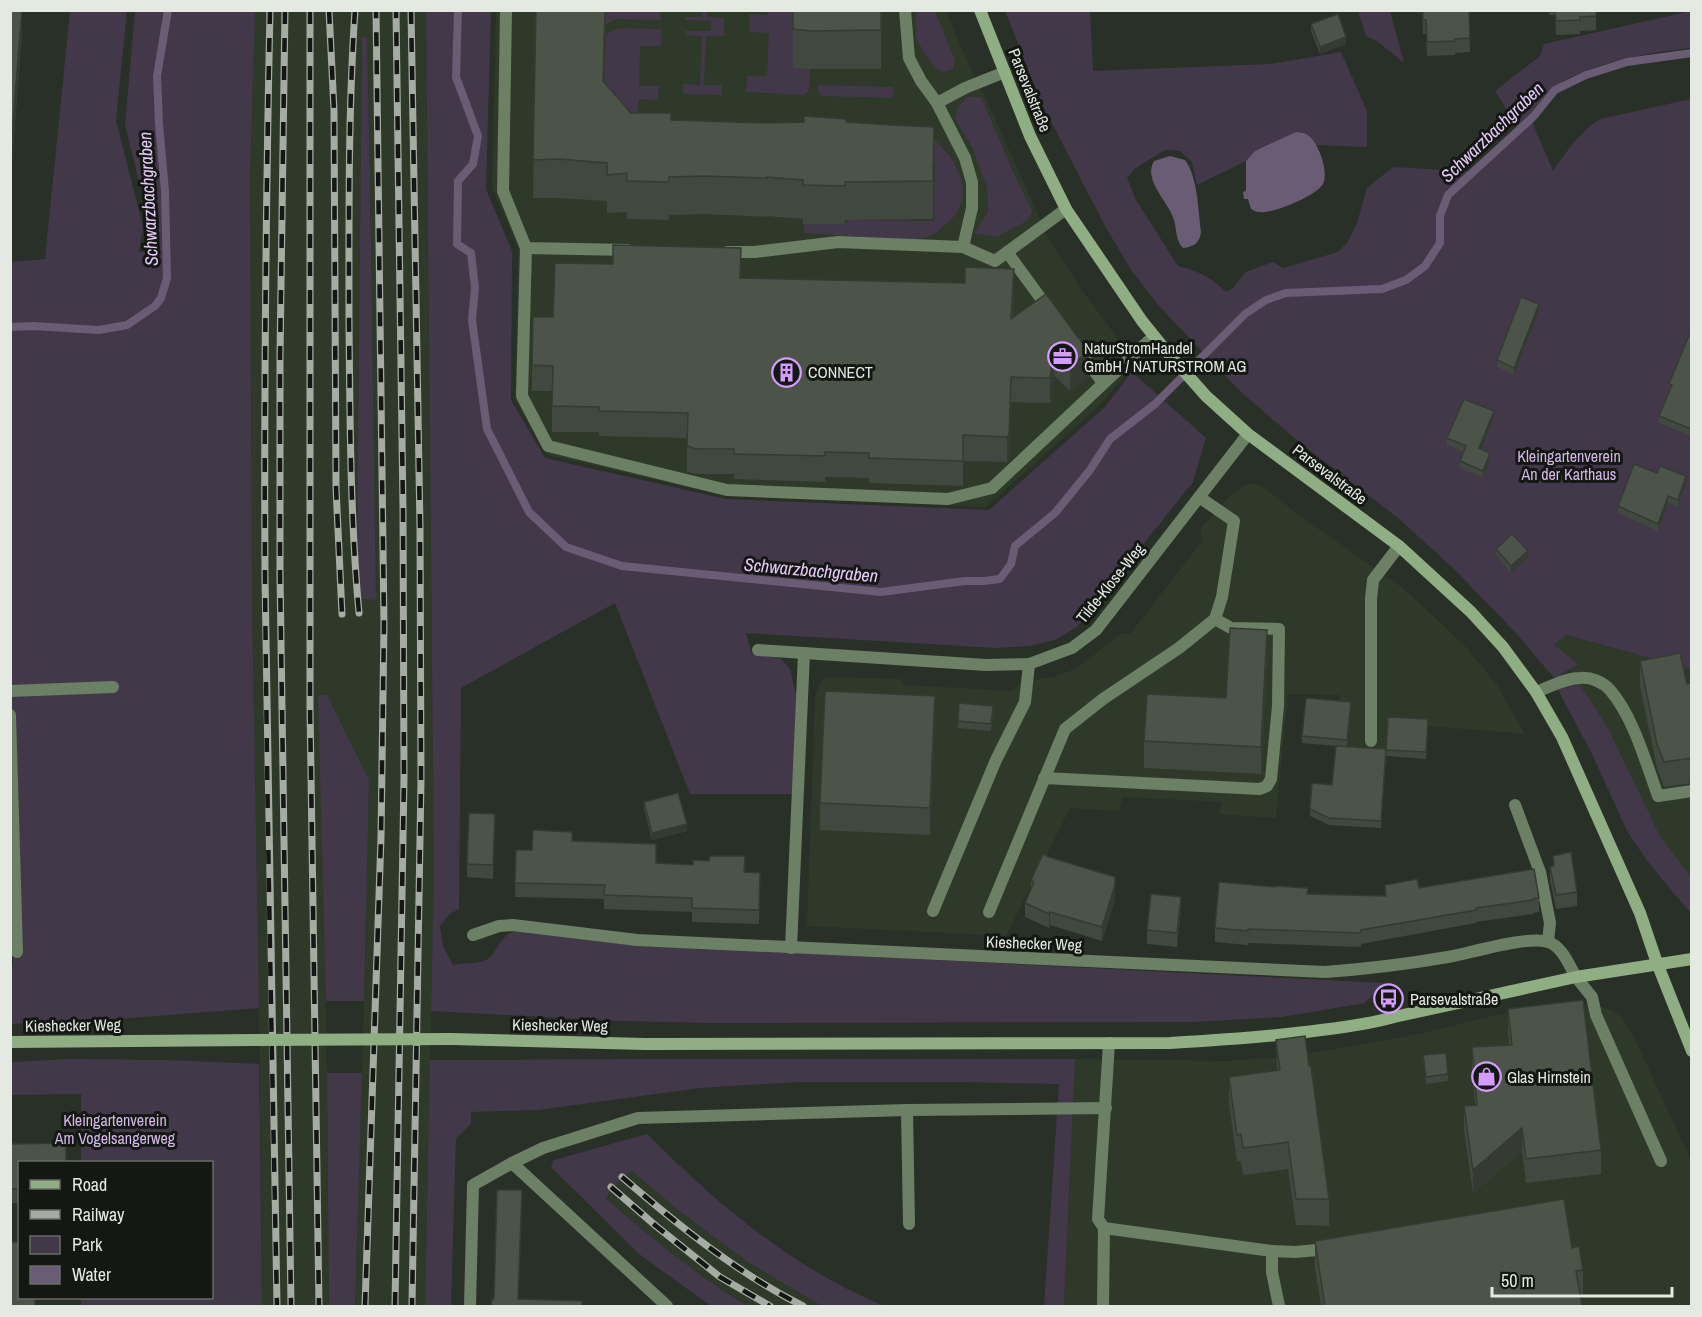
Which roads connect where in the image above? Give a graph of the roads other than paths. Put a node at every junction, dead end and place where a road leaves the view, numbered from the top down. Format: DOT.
graph roads {
  1 [pos="506,10"];
  2 [pos="905,10"];
  3 [pos="980,10"];
  4 [pos="1005,72"];
  5 [pos="937,103"];
  6 [pos="1066,209"];
  7 [pos="963,247"];
  8 [pos="526,248"];
  9 [pos="641,250"];
  10 [pos="709,251"];
  11 [pos="1006,252"];
  12 [pos="1055,318"];
  13 [pos="1154,336"];
  14 [pos="1076,346"];
  15 [pos="1103,383"];
  16 [pos="1248,434"];
  17 [pos="1199,497"];
  18 [pos="1399,546"];
  19 [pos="1215,620"];
  20 [pos="758,650"];
  21 [pos="804,653"];
  22 [pos="1029,664"];
  23 [pos="113,687"];
  24 [pos="10,691"];
  25 [pos="1536,692"];
  26 [pos="10,715"];
  27 [pos="1371,741"];
  28 [pos="1044,777"];
  29 [pos="1692,791"];
  30 [pos="1515,805"];
  31 [pos="933,911"];
  32 [pos="989,912"];
  33 [pos="473,935"];
  34 [pos="1548,941"];
  35 [pos="791,948"];
  36 [pos="17,952"];
  37 [pos="1692,959"];
  38 [pos="1657,963"];
  39 [pos="1576,977"];
  40 [pos="10,1042"];
  41 [pos="1109,1043"];
  42 [pos="1692,1051"];
  43 [pos="1106,1108"];
  44 [pos="908,1110"];
  45 [pos="1661,1161"];
  46 [pos="512,1163"];
  47 [pos="909,1224"];
  48 [pos="1104,1228"];
  49 [pos="1342,1247"];
  50 [pos="1272,1251"];
  51 [pos="470,1306"];
  52 [pos="667,1306"];
  53 [pos="1103,1306"];
  54 [pos="1279,1306"];
  1 -- 8 [label="street"];
  2 -- 5 [label="street"];
  3 -- 4 [label="street, Parsevalstraße"];
  4 -- 5 [label="street"];
  4 -- 6 [label="street, Parsevalstraße"];
  5 -- 7 [label="street"];
  6 -- 11 [label="street"];
  6 -- 13 [label="street, Parsevalstraße"];
  7 -- 10 [label="street"];
  7 -- 11 [label="street"];
  8 -- 9 [label="street"];
  8 -- 15 [label="street"];
  11 -- 12 [label="street"];
  13 -- 15 [label="street"];
  13 -- 16 [label="street, Parsevalstraße"];
  14 -- 15 [label="street"];
  16 -- 17 [label="street, Tilde-Klose-Weg"];
  16 -- 18 [label="street, Parsevalstraße"];
  17 -- 19 [label="street"];
  17 -- 22 [label="street, Tilde-Klose-Weg"];
  18 -- 25 [label="street, Parsevalstraße"];
  18 -- 27 [label="street"];
  19 -- 28 [label="street"];
  19 -- 28 [label="street"];
  20 -- 21 [label="street, Tilde-Klose-Weg"];
  21 -- 22 [label="street, Tilde-Klose-Weg"];
  21 -- 35 [label="street"];
  22 -- 31 [label="street"];
  23 -- 24 [label="street"];
  25 -- 29 [label="street"];
  25 -- 38 [label="street, Parsevalstraße"];
  26 -- 36 [label="street"];
  28 -- 32 [label="street"];
  30 -- 34 [label="street"];
  33 -- 35 [label="street, Kieshecker Weg"];
  34 -- 35 [label="street, Kieshecker Weg"];
  34 -- 39 [label="street"];
  37 -- 38 [label="street, Kieshecker Weg"];
  38 -- 39 [label="street, Kieshecker Weg"];
  38 -- 42 [label="street, Parsevalstraße"];
  39 -- 41 [label="street, Kieshecker Weg"];
  39 -- 45 [label="street"];
  40 -- 41 [label="street, Kieshecker Weg, bridge"];
  41 -- 43 [label="street"];
  43 -- 44 [label="street"];
  43 -- 48 [label="street"];
  44 -- 46 [label="street"];
  44 -- 47 [label="street"];
  46 -- 51 [label="street"];
  46 -- 52 [label="street"];
  48 -- 50 [label="street"];
  48 -- 53 [label="street"];
  49 -- 50 [label="street"];
  50 -- 54 [label="street"];
}
